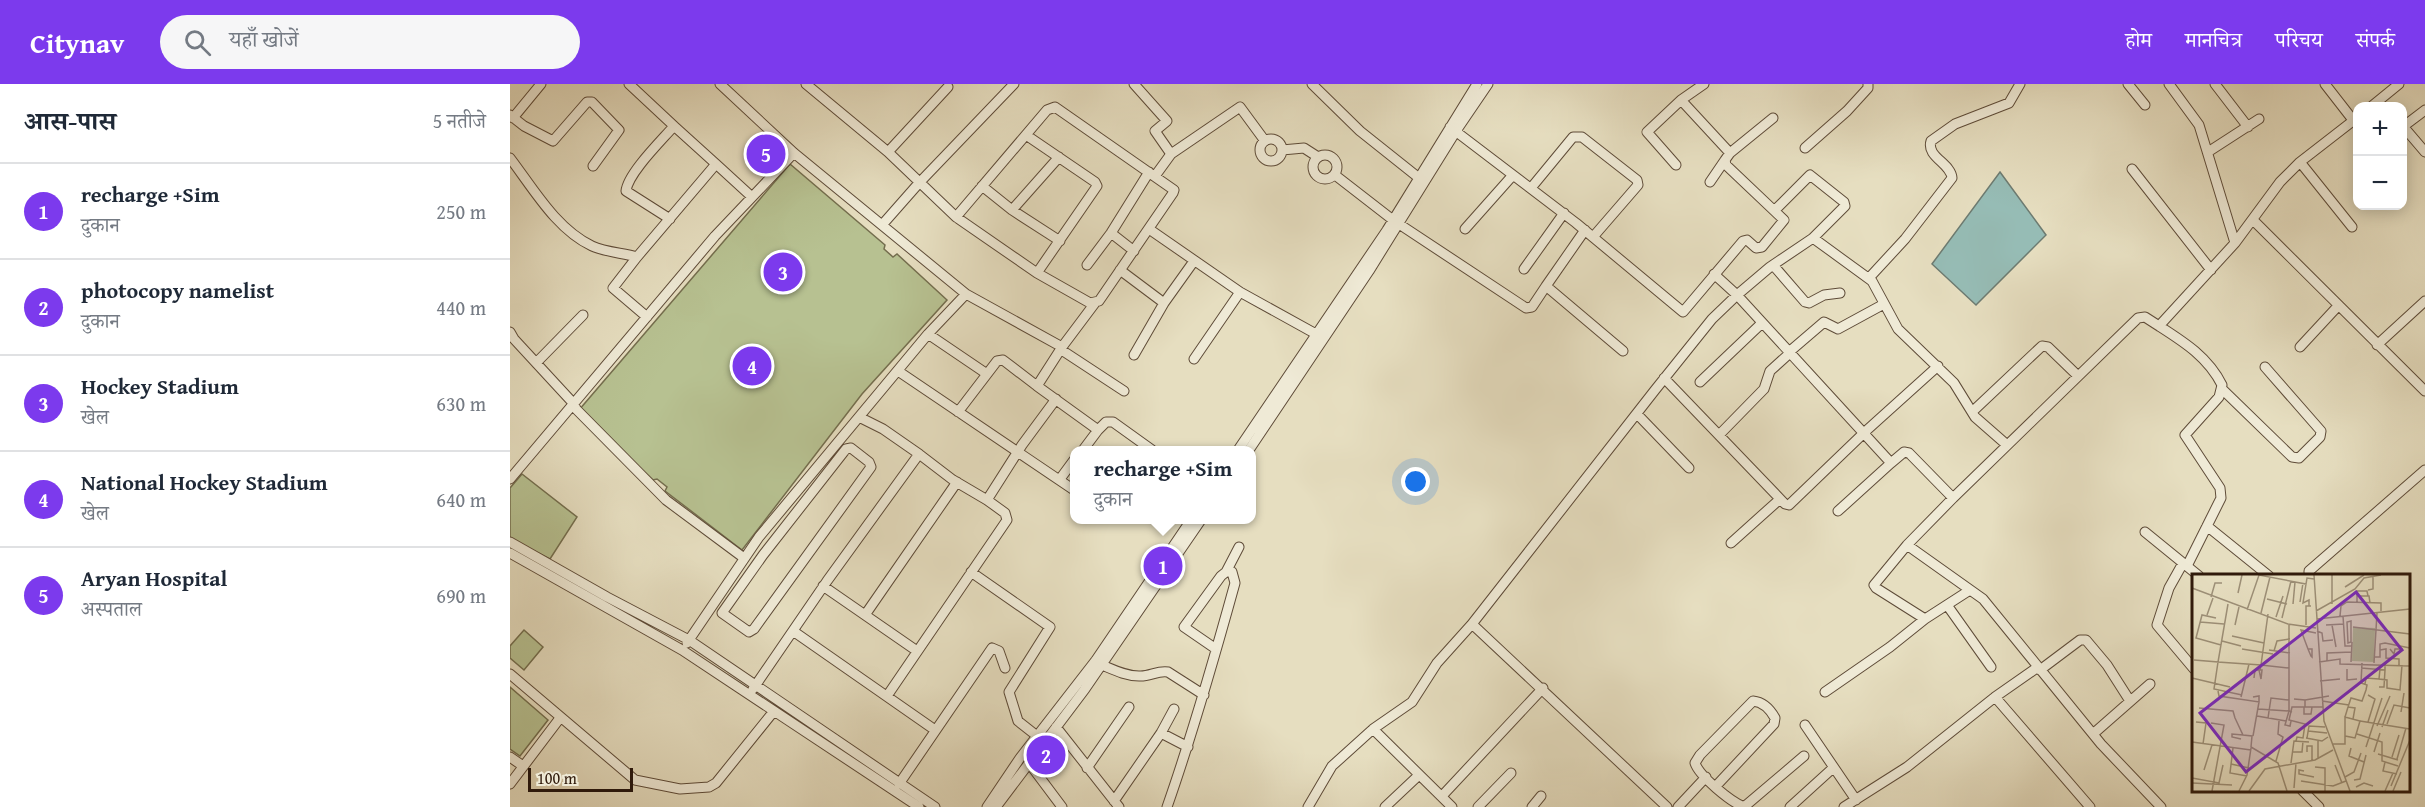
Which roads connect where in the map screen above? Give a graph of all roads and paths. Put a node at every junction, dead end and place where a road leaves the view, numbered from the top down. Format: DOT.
graph roads {
  1 [pos="541,84"];
  2 [pos="629,84"];
  3 [pos="720,84"];
  4 [pos="806,84"];
  5 [pos="1014,84"];
  6 [pos="1134,84"];
  7 [pos="1312,84"];
  8 [pos="1477,84"];
  9 [pos="1488,84"];
  10 [pos="1704,84"];
  11 [pos="1868,84"];
  12 [pos="2020,84"];
  13 [pos="2128,84"];
  14 [pos="2169,84"];
  15 [pos="2215,84"];
  16 [pos="2325,84"];
  17 [pos="2399,84"];
  18 [pos="948,85"];
  19 [pos="1681,100"];
  20 [pos="2385,102"];
  21 [pos="2145,105"];
  22 [pos="2425,110"];
  23 [pos="511,116"];
  24 [pos="2353,116"];
  25 [pos="1773,118"];
  26 [pos="2259,119"];
  27 [pos="2353,121"];
  28 [pos="2407,123"];
  29 [pos="674,126"];
  30 [pos="2248,127"];
  31 [pos="1453,129"];
  32 [pos="2407,131"];
  33 [pos="1026,135"];
  34 [pos="1265,141"];
  35 [pos="1805,147"];
  36 [pos="1282,150"];
  37 [pos="888,152"];
  38 [pos="2208,152"];
  39 [pos="2425,152"];
  40 [pos="794,153"];
  41 [pos="1171,154"];
  42 [pos="1728,156"];
  43 [pos="1059,157"];
  44 [pos="1318,157"];
  45 [pos="510,158"];
  46 [pos="2300,162"];
  47 [pos="716,164"];
  48 [pos="1676,165"];
  49 [pos="592,166"];
  50 [pos="2132,169"];
  51 [pos="1152,174"];
  52 [pos="1335,175"];
  53 [pos="1514,175"];
  54 [pos="1419,178"];
  55 [pos="1710,182"];
  56 [pos="919,183"];
  57 [pos="982,186"];
  58 [pos="1531,188"];
  59 [pos="752,197"];
  60 [pos="1012,210"];
  61 [pos="1775,210"];
  62 [pos="1564,213"];
  63 [pos="956,217"];
  64 [pos="670,219"];
  65 [pos="2253,220"];
  66 [pos="1396,222"];
  67 [pos="882,225"];
  68 [pos="2352,227"];
  69 [pos="1149,229"];
  70 [pos="1465,229"];
  71 [pos="1585,230"];
  72 [pos="1111,233"];
  73 [pos="1593,237"];
  74 [pos="1813,238"];
  75 [pos="1060,241"];
  76 [pos="2235,243"];
  77 [pos="1134,251"];
  78 [pos="637,257"];
  79 [pos="1194,261"];
  80 [pos="1087,265"];
  81 [pos="1773,265"];
  82 [pos="1524,269"];
  83 [pos="1120,270"];
  84 [pos="2211,270"];
  85 [pos="1037,273"];
  86 [pos="1714,274"];
  87 [pos="1869,278"];
  88 [pos="1546,286"];
  89 [pos="1240,292"];
  90 [pos="966,294"];
  91 [pos="1840,294"];
  92 [pos="1737,295"];
  93 [pos="2425,301"];
  94 [pos="1095,303"];
  95 [pos="1164,303"];
  96 [pos="1884,304"];
  97 [pos="2338,306"];
  98 [pos="583,315"];
  99 [pos="647,317"];
  100 [pos="1762,323"];
  101 [pos="2159,326"];
  102 [pos="510,332"];
  103 [pos="928,334"];
  104 [pos="1316,334"];
  105 [pos="2377,345"];
  106 [pos="2300,347"];
  107 [pos="1061,348"];
  108 [pos="1623,351"];
  109 [pos="1789,353"];
  110 [pos="1134,355"];
  111 [pos="1194,359"];
  112 [pos="536,363"];
  113 [pos="1938,366"];
  114 [pos="2265,368"];
  115 [pos="898,371"];
  116 [pos="987,374"];
  117 [pos="2078,376"];
  118 [pos="1664,378"];
  119 [pos="1700,382"];
  120 [pos="1037,386"];
  121 [pos="2222,389"];
  122 [pos="1124,391"];
  123 [pos="2425,391"];
  124 [pos="1056,399"];
  125 [pos="574,404"];
  126 [pos="958,412"];
  127 [pos="1972,412"];
  128 [pos="1636,414"];
  129 [pos="860,417"];
  130 [pos="1098,430"];
  131 [pos="1863,433"];
  132 [pos="1719,435"];
  133 [pos="2007,445"];
  134 [pos="1086,446"];
  135 [pos="1144,446"];
  136 [pos="1241,446"];
  137 [pos="1252,446"];
  138 [pos="1018,453"];
  139 [pos="919,454"];
  140 [pos="1891,463"];
  141 [pos="1070,465"];
  142 [pos="1689,468"];
  143 [pos="2425,470"];
  144 [pos="510,479"];
  145 [pos="1060,479"];
  146 [pos="957,482"];
  147 [pos="1070,487"];
  148 [pos="1953,498"];
  149 [pos="1780,499"];
  150 [pos="987,500"];
  151 [pos="1838,511"];
  152 [pos="1188,524"];
  153 [pos="1199,524"];
  154 [pos="2207,526"];
  155 [pos="2145,532"];
  156 [pos="510,542"];
  157 [pos="1731,543"];
  158 [pos="1907,545"];
  159 [pos="752,547"];
  160 [pos="1239,547"];
  161 [pos="510,553"];
  162 [pos="763,555"];
  163 [pos="744,558"];
  164 [pos="2185,565"];
  165 [pos="971,572"];
  166 [pos="1226,572"];
  167 [pos="2196,574"];
  168 [pos="2267,574"];
  169 [pos="2309,574"];
  170 [pos="823,586"];
  171 [pos="1970,590"];
  172 [pos="1947,605"];
  173 [pos="865,615"];
  174 [pos="1925,619"];
  175 [pos="1472,624"];
  176 [pos="793,631"];
  177 [pos="689,640"];
  178 [pos="682,650"];
  179 [pos="1216,650"];
  180 [pos="917,651"];
  181 [pos="1102,665"];
  182 [pos="1991,667"];
  183 [pos="2192,667"];
  184 [pos="1005,668"];
  185 [pos="2039,668"];
  186 [pos="510,674"];
  187 [pos="2150,684"];
  188 [pos="756,686"];
  189 [pos="1543,688"];
  190 [pos="1826,692"];
  191 [pos="749,694"];
  192 [pos="1204,695"];
  193 [pos="887,696"];
  194 [pos="1995,697"];
  195 [pos="2130,701"];
  196 [pos="1129,707"];
  197 [pos="1174,709"];
  198 [pos="774,711"];
  199 [pos="560,718"];
  200 [pos="1804,725"];
  201 [pos="1056,727"];
  202 [pos="1373,729"];
  203 [pos="935,730"];
  204 [pos="1161,734"];
  205 [pos="2093,734"];
  206 [pos="1037,736"];
  207 [pos="1188,747"];
  208 [pos="1804,756"];
  209 [pos="510,757"];
  210 [pos="1029,763"];
  211 [pos="523,766"];
  212 [pos="1087,768"];
  213 [pos="1833,768"];
  214 [pos="1511,773"];
  215 [pos="1419,775"];
  216 [pos="1706,777"];
  217 [pos="899,783"];
  218 [pos="510,784"];
  219 [pos="1716,786"];
  220 [pos="2304,792"];
  221 [pos="1442,796"];
  222 [pos="1541,796"];
  223 [pos="904,798"];
  224 [pos="1856,800"];
  225 [pos="1117,804"];
  226 [pos="897,807"];
  227 [pos="919,807"];
  228 [pos="935,807"];
  229 [pos="987,807"];
  230 [pos="996,807"];
  231 [pos="1062,807"];
  232 [pos="1167,807"];
  233 [pos="1308,807"];
  234 [pos="1385,807"];
  235 [pos="1452,807"];
  236 [pos="1478,807"];
  237 [pos="1532,807"];
  238 [pos="1667,807"];
  239 [pos="1678,807"];
  240 [pos="1790,807"];
  241 [pos="1844,807"];
  242 [pos="2090,807"];
  243 [pos="2161,807"];
  244 [pos="2319,807"];
  1 -- 23 [label="street"];
  2 -- 29 [label="street"];
  3 -- 40 [label="street"];
  4 -- 37 [label="street"];
  5 -- 56 [label="street"];
  6 -- 41 [label="street"];
  7 -- 54 [label="street"];
  8 -- 31 [label="street"];
  9 -- 31 [label="street"];
  10 -- 19 [label="street"];
  11 -- 35 [label="street"];
  12 -- 87 [label="street"];
  13 -- 21 [label="street"];
  14 -- 38 [label="street"];
  15 -- 30 [label="street"];
  16 -- 24 [label="street"];
  17 -- 20 [label="street"];
  18 -- 37 [label="street"];
  19 -- 42 [label="street"];
  19 -- 48 [label="street"];
  22 -- 28 [label="street"];
  23 -- 49 [label="street"];
  25 -- 42 [label="street"];
  26 -- 30 [label="street"];
  27 -- 46 [label="street"];
  29 -- 47 [label="street"];
  29 -- 64 [label="street"];
  30 -- 38 [label="street"];
  31 -- 53 [label="street"];
  31 -- 54 [label="street"];
  31 -- 66 [label="street"];
  32 -- 39 [label="street"];
  33 -- 43 [label="street"];
  33 -- 51 [label="street"];
  33 -- 57 [label="street"];
  34 -- 36 [label="street"];
  34 -- 36 [label="street"];
  34 -- 41 [label="street"];
  36 -- 44 [label="street"];
  37 -- 56 [label="street"];
  38 -- 76 [label="street"];
  40 -- 59 [label="street"];
  40 -- 67 [label="street"];
  41 -- 51 [label="street"];
  42 -- 55 [label="street"];
  42 -- 61 [label="street"];
  43 -- 60 [label="street"];
  43 -- 75 [label="street"];
  44 -- 52 [label="street"];
  44 -- 52 [label="street"];
  45 -- 78 [label="street"];
  46 -- 65 [label="street"];
  46 -- 68 [label="street"];
  47 -- 59 [label="street"];
  47 -- 64 [label="street"];
  50 -- 84 [label="street"];
  51 -- 69 [label="street"];
  51 -- 72 [label="street"];
  52 -- 66 [label="street"];
  53 -- 58 [label="street"];
  53 -- 70 [label="street"];
  54 -- 66 [label="street"];
  56 -- 63 [label="street"];
  56 -- 67 [label="street"];
  57 -- 60 [label="street"];
  57 -- 63 [label="street"];
  58 -- 62 [label="street"];
  58 -- 73 [label="street"];
  59 -- 99 [label="street"];
  60 -- 75 [label="street"];
  61 -- 74 [label="street"];
  61 -- 86 [label="street"];
  62 -- 71 [label="street"];
  62 -- 82 [label="street"];
  63 -- 85 [label="street"];
  64 -- 78 [label="street"];
  65 -- 76 [label="street"];
  65 -- 97 [label="street"];
  66 -- 88 [label="street"];
  66 -- 104 [label="street"];
  66 -- 137 [label="street"];
  67 -- 90 [label="street"];
  69 -- 77 [label="street"];
  69 -- 79 [label="street"];
  71 -- 73 [label="street"];
  71 -- 88 [label="street"];
  72 -- 77 [label="street"];
  72 -- 80 [label="street"];
  73 -- 86 [label="street"];
  74 -- 81 [label="street"];
  74 -- 87 [label="street"];
  75 -- 85 [label="street"];
  76 -- 84 [label="street"];
  77 -- 83 [label="street"];
  78 -- 99 [label="street"];
  79 -- 89 [label="street"];
  79 -- 95 [label="street"];
  81 -- 91 [label="street"];
  81 -- 92 [label="street"];
  83 -- 94 [label="street"];
  83 -- 95 [label="street"];
  84 -- 101 [label="street"];
  85 -- 94 [label="street"];
  86 -- 92 [label="street"];
  87 -- 96 [label="street"];
  88 -- 108 [label="street"];
  89 -- 104 [label="street"];
  89 -- 111 [label="street"];
  90 -- 103 [label="street"];
  90 -- 107 [label="street"];
  92 -- 100 [label="street"];
  92 -- 118 [label="street"];
  93 -- 105 [label="street"];
  94 -- 107 [label="street"];
  95 -- 110 [label="street"];
  96 -- 109 [label="street"];
  96 -- 113 [label="street"];
  97 -- 105 [label="street"];
  97 -- 106 [label="street"];
  98 -- 112 [label="street"];
  99 -- 125 [label="street"];
  100 -- 109 [label="street"];
  100 -- 119 [label="street"];
  101 -- 117 [label="street"];
  101 -- 121 [label="street"];
  102 -- 112 [label="street"];
  103 -- 115 [label="street"];
  103 -- 116 [label="street"];
  104 -- 136 [label="street"];
  105 -- 123 [label="street"];
  107 -- 120 [label="street"];
  107 -- 122 [label="street"];
  109 -- 131 [label="street"];
  109 -- 132 [label="street"];
  112 -- 125 [label="street"];
  113 -- 127 [label="street"];
  113 -- 131 [label="street"];
  114 -- 121 [label="street"];
  115 -- 126 [label="street"];
  115 -- 129 [label="street"];
  116 -- 120 [label="street"];
  116 -- 126 [label="street"];
  117 -- 127 [label="street"];
  117 -- 133 [label="street"];
  118 -- 128 [label="street"];
  118 -- 132 [label="street"];
  120 -- 124 [label="street"];
  121 -- 154 [label="street"];
  124 -- 130 [label="street"];
  124 -- 138 [label="street"];
  125 -- 144 [label="street"];
  125 -- 163 [label="street"];
  126 -- 138 [label="street"];
  127 -- 133 [label="street"];
  128 -- 142 [label="street"];
  128 -- 175 [label="street"];
  129 -- 139 [label="street"];
  129 -- 159 [label="street"];
  130 -- 134 [label="street"];
  130 -- 135 [label="street"];
  131 -- 140 [label="street"];
  131 -- 149 [label="street"];
  132 -- 149 [label="street"];
  133 -- 148 [label="street"];
  138 -- 145 [label="street"];
  138 -- 150 [label="street"];
  139 -- 146 [label="street"];
  139 -- 170 [label="street"];
  140 -- 148 [label="street"];
  140 -- 151 [label="street"];
  141 -- 145 [label="street"];
  143 -- 169 [label="street"];
  145 -- 147 [label="street"];
  146 -- 150 [label="street"];
  146 -- 173 [label="street"];
  148 -- 158 [label="street"];
  149 -- 157 [label="street"];
  150 -- 165 [label="street"];
  152 -- 206 [label="street"];
  153 -- 181 [label="street"];
  154 -- 164 [label="street"];
  154 -- 168 [label="street"];
  155 -- 164 [label="street"];
  156 -- 177 [label="street"];
  158 -- 171 [label="street"];
  158 -- 174 [label="street"];
  159 -- 162 [label="street"];
  159 -- 163 [label="street"];
  160 -- 166 [label="street"];
  161 -- 178 [label="street"];
  162 -- 162 [label="street"];
  163 -- 177 [label="street"];
  164 -- 167 [label="street"];
  164 -- 183 [label="street"];
  165 -- 180 [label="street"];
  165 -- 206 [label="street"];
  166 -- 179 [label="street"];
  166 -- 179 [label="street"];
  170 -- 173 [label="street"];
  170 -- 176 [label="street"];
  171 -- 172 [label="street"];
  171 -- 185 [label="street"];
  172 -- 174 [label="street"];
  172 -- 182 [label="street"];
  173 -- 180 [label="street"];
  174 -- 190 [label="street"];
  175 -- 189 [label="street"];
  175 -- 202 [label="street"];
  176 -- 188 [label="street"];
  176 -- 193 [label="street"];
  177 -- 178 [label="street"];
  177 -- 188 [label="street"];
  178 -- 191 [label="street"];
  179 -- 192 [label="street"];
  180 -- 193 [label="street"];
  181 -- 192 [label="street"];
  181 -- 201 [label="street"];
  184 -- 203 [label="street"];
  185 -- 194 [label="street"];
  185 -- 195 [label="street"];
  185 -- 205 [label="street"];
  186 -- 199 [label="street"];
  187 -- 195 [label="street"];
  188 -- 191 [label="street"];
  188 -- 217 [label="street"];
  189 -- 221 [label="street"];
  189 -- 238 [label="street"];
  191 -- 198 [label="street"];
  192 -- 207 [label="street"];
  193 -- 203 [label="street"];
  194 -- 224 [label="street"];
  194 -- 242 [label="street"];
  195 -- 205 [label="street"];
  196 -- 212 [label="street"];
  197 -- 204 [label="street"];
  198 -- 199 [label="street"];
  198 -- 223 [label="street"];
  199 -- 211 [label="street"];
  200 -- 213 [label="street"];
  201 -- 210 [label="street"];
  201 -- 212 [label="street"];
  202 -- 215 [label="street"];
  202 -- 233 [label="street"];
  203 -- 217 [label="street"];
  204 -- 207 [label="street"];
  204 -- 225 [label="street"];
  205 -- 243 [label="street"];
  206 -- 229 [label="street"];
  207 -- 232 [label="street"];
  208 -- 219 [label="street"];
  209 -- 211 [label="street"];
  210 -- 230 [label="street"];
  210 -- 231 [label="street"];
  211 -- 218 [label="street"];
  212 -- 225 [label="street"];
  213 -- 224 [label="street"];
  213 -- 240 [label="street"];
  214 -- 236 [label="street"];
  215 -- 221 [label="street"];
  215 -- 234 [label="street"];
  216 -- 219 [label="street"];
  216 -- 219 [label="street"];
  216 -- 239 [label="street"];
  217 -- 228 [label="street"];
  220 -- 244 [label="street"];
  221 -- 235 [label="street"];
  222 -- 237 [label="street"];
  223 -- 226 [label="street"];
  223 -- 227 [label="street"];
  224 -- 241 [label="street"];
}
